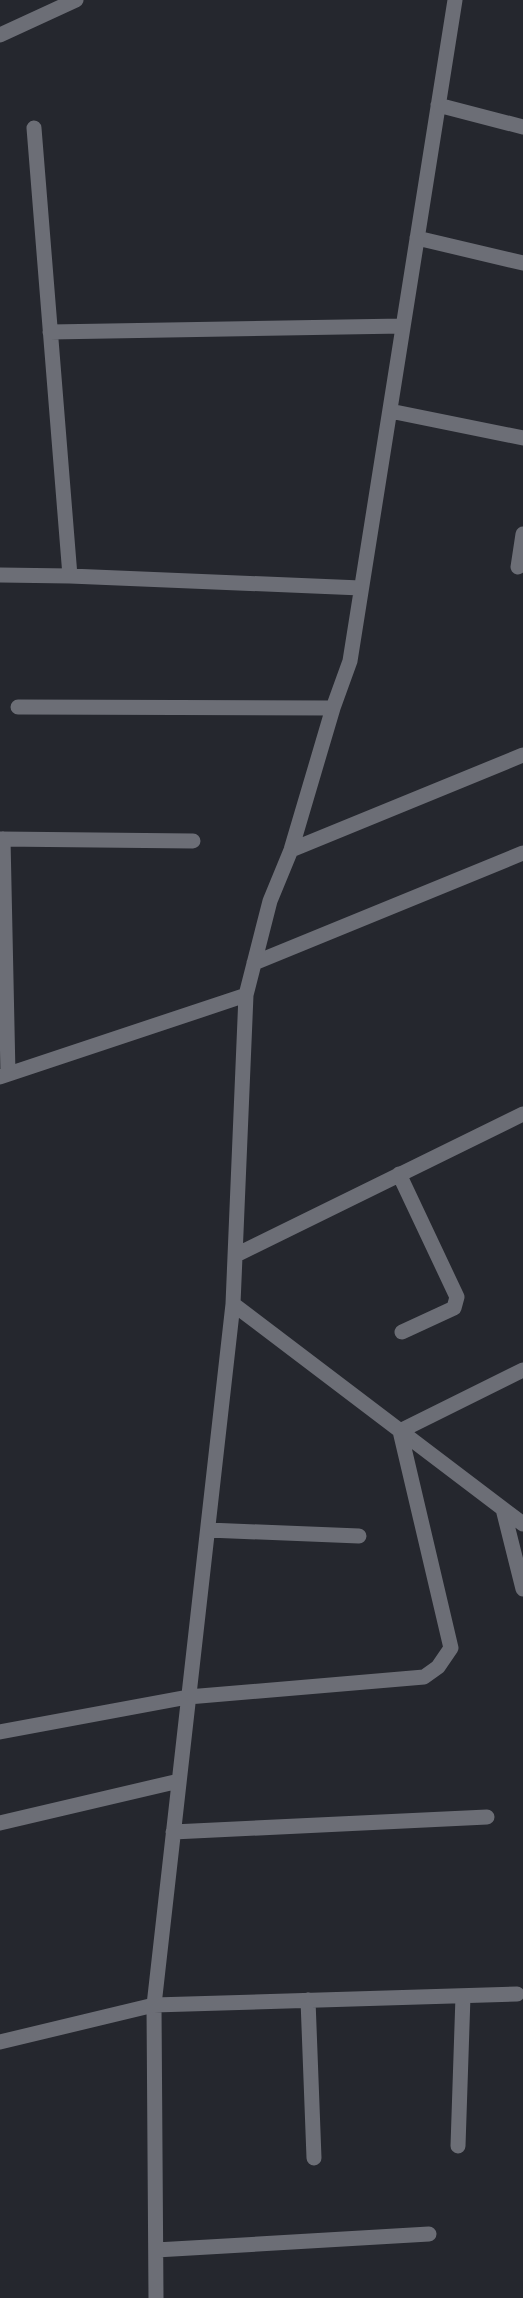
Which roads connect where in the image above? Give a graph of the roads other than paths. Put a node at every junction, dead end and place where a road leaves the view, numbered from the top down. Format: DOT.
graph roads {
  1 [pos="76,0"];
  2 [pos="455,0"];
  3 [pos="0,35"];
  4 [pos="438,105"];
  5 [pos="523,127"];
  6 [pos="34,128"];
  7 [pos="417,238"];
  8 [pos="523,263"];
  9 [pos="403,326"];
  10 [pos="50,332"];
  11 [pos="390,411"];
  12 [pos="523,438"];
  13 [pos="523,534"];
  14 [pos="518,567"];
  15 [pos="0,575"];
  16 [pos="70,576"];
  17 [pos="362,588"];
  18 [pos="18,707"];
  19 [pos="333,708"];
  20 [pos="523,755"];
  21 [pos="2,839"];
  22 [pos="193,841"];
  23 [pos="291,850"];
  24 [pos="523,853"];
  25 [pos="254,963"];
  26 [pos="246,995"];
  27 [pos="4,1076"];
  28 [pos="523,1114"];
  29 [pos="399,1174"];
  30 [pos="236,1255"];
  31 [pos="233,1304"];
  32 [pos="402,1332"];
  33 [pos="523,1370"];
  34 [pos="400,1431"];
  35 [pos="503,1509"];
  36 [pos="523,1524"];
  37 [pos="208,1530"];
  38 [pos="359,1536"];
  39 [pos="523,1589"];
  40 [pos="189,1697"];
  41 [pos="0,1732"];
  42 [pos="179,1781"];
  43 [pos="488,1817"];
  44 [pos="0,1823"];
  45 [pos="173,1832"];
  46 [pos="517,1994"];
  47 [pos="463,1996"];
  48 [pos="308,2000"];
  49 [pos="154,2005"];
  50 [pos="0,2042"];
  51 [pos="458,2146"];
  52 [pos="314,2158"];
  53 [pos="429,2234"];
  54 [pos="156,2250"];
  55 [pos="156,2298"];
  1 -- 3 [label="street"];
  2 -- 4 [label="street"];
  4 -- 5 [label="street"];
  4 -- 7 [label="street"];
  6 -- 10 [label="street"];
  7 -- 8 [label="street"];
  7 -- 9 [label="street"];
  9 -- 10 [label="street"];
  9 -- 11 [label="street"];
  10 -- 16 [label="street"];
  11 -- 12 [label="street"];
  11 -- 17 [label="street"];
  13 -- 14 [label="street"];
  15 -- 16 [label="street"];
  16 -- 17 [label="street"];
  17 -- 19 [label="street"];
  18 -- 19 [label="street"];
  19 -- 23 [label="street"];
  20 -- 23 [label="street"];
  21 -- 22 [label="street"];
  21 -- 27 [label="street"];
  23 -- 25 [label="street"];
  24 -- 25 [label="street"];
  25 -- 26 [label="street"];
  26 -- 27 [label="street"];
  26 -- 30 [label="street"];
  28 -- 29 [label="street"];
  29 -- 30 [label="street"];
  29 -- 32 [label="street"];
  30 -- 31 [label="street"];
  31 -- 34 [label="street"];
  31 -- 37 [label="street"];
  33 -- 34 [label="street"];
  34 -- 35 [label="street"];
  34 -- 40 [label="street"];
  35 -- 36 [label="street"];
  35 -- 39 [label="street"];
  37 -- 38 [label="street"];
  37 -- 40 [label="street"];
  40 -- 41 [label="street"];
  40 -- 42 [label="street"];
  42 -- 44 [label="street"];
  42 -- 45 [label="street"];
  43 -- 45 [label="street"];
  45 -- 49 [label="street"];
  46 -- 47 [label="street"];
  47 -- 48 [label="street"];
  47 -- 51 [label="street"];
  48 -- 49 [label="street"];
  48 -- 52 [label="street"];
  49 -- 50 [label="street"];
  49 -- 54 [label="street"];
  53 -- 54 [label="street"];
  54 -- 55 [label="street"];
}
